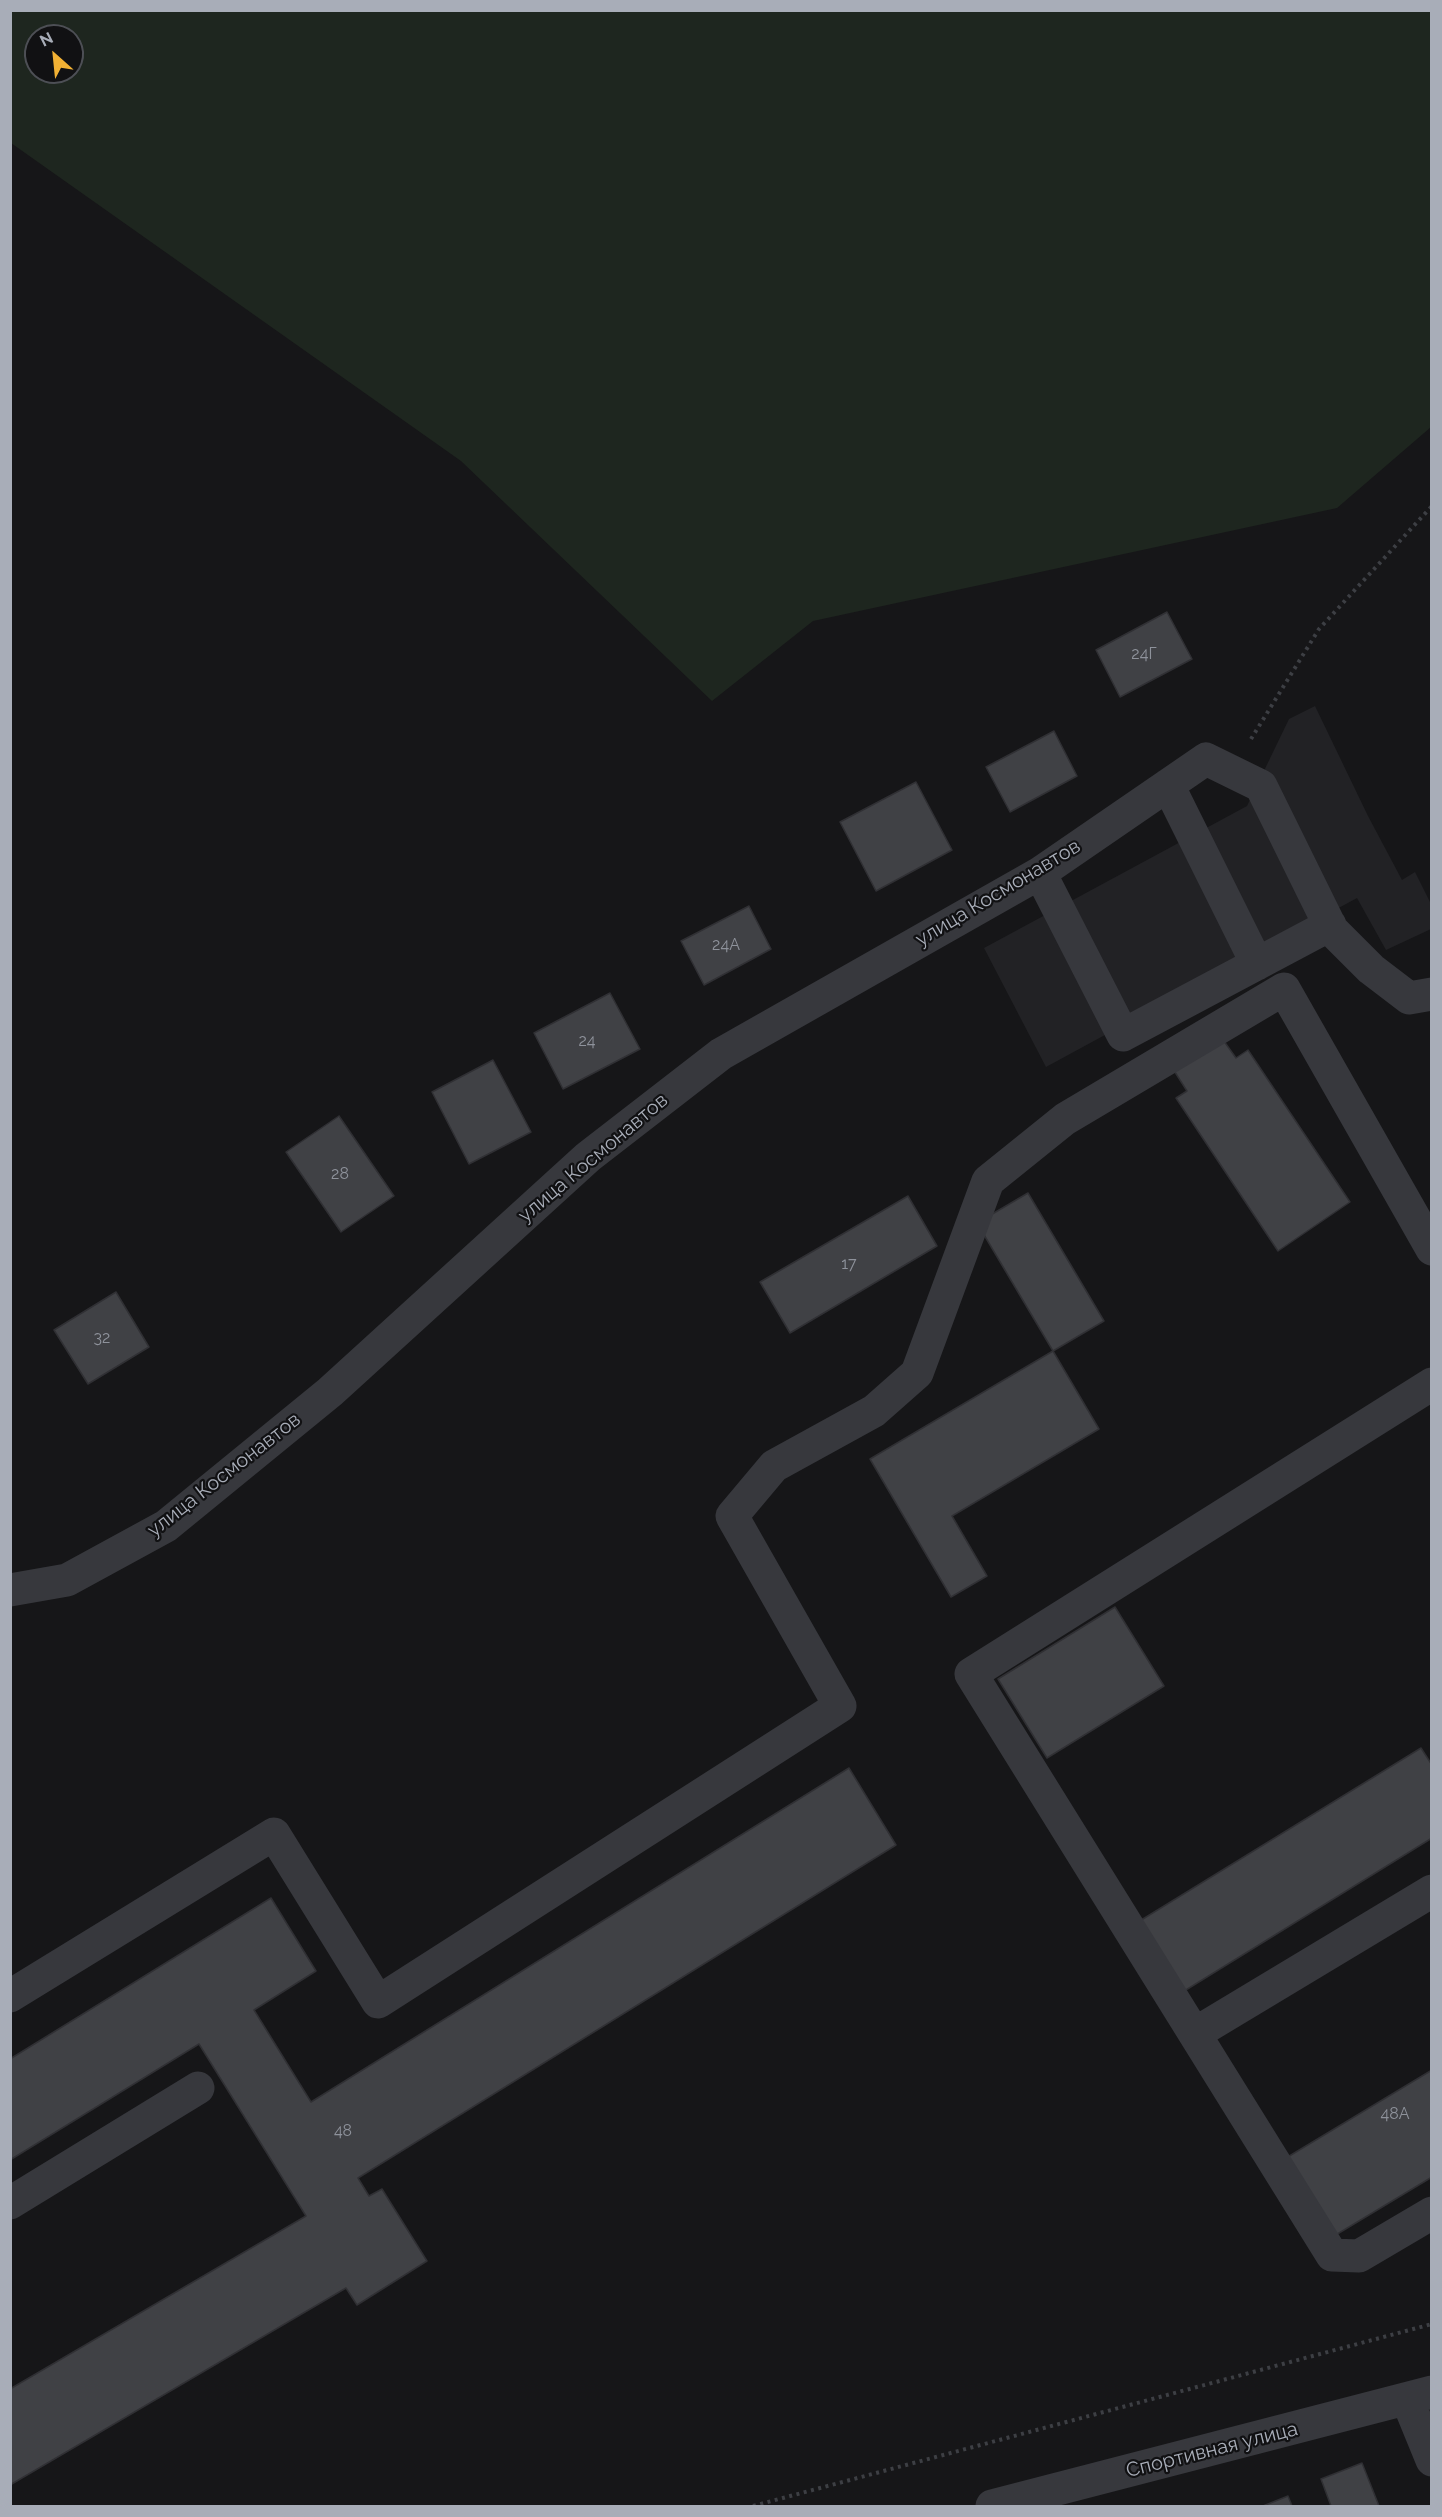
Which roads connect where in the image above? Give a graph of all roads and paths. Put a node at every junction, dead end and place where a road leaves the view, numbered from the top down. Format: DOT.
graph roads {
  1 [pos="1431,506"];
  2 [pos="1219,765"];
  3 [pos="1168,785"];
  4 [pos="1040,873"];
  5 [pos="1330,925"];
  6 [pos="1257,964"];
  7 [pos="1431,994"];
  8 [pos="1431,1249"];
  9 [pos="1431,1384"];
  10 [pos="10,1590"];
  11 [pos="1431,1891"];
  12 [pos="10,1996"];
  13 [pos="1196,2033"];
  14 [pos="198,2088"];
  15 [pos="10,2203"];
  16 [pos="1431,2213"];
  17 [pos="1431,2324"];
  18 [pos="1419,2396"];
  19 [pos="1431,2460"];
  20 [pos="753,2506"];
  21 [pos="992,2506"];
  1 -- 2 [label="path"];
  2 -- 3 [label="street, улица Космонавтов"];
  2 -- 5 [label="street"];
  3 -- 4 [label="street, улица Космонавтов"];
  3 -- 6 [label="street"];
  4 -- 6 [label="street"];
  4 -- 10 [label="street, улица Космонавтов"];
  5 -- 6 [label="street"];
  5 -- 7 [label="street"];
  8 -- 12 [label="street"];
  9 -- 13 [label="street"];
  11 -- 13 [label="street"];
  13 -- 16 [label="street"];
  14 -- 15 [label="street"];
  17 -- 20 [label="path"];
  18 -- 19 [label="street"];
  18 -- 21 [label="street, Спортивная улица"];
}
